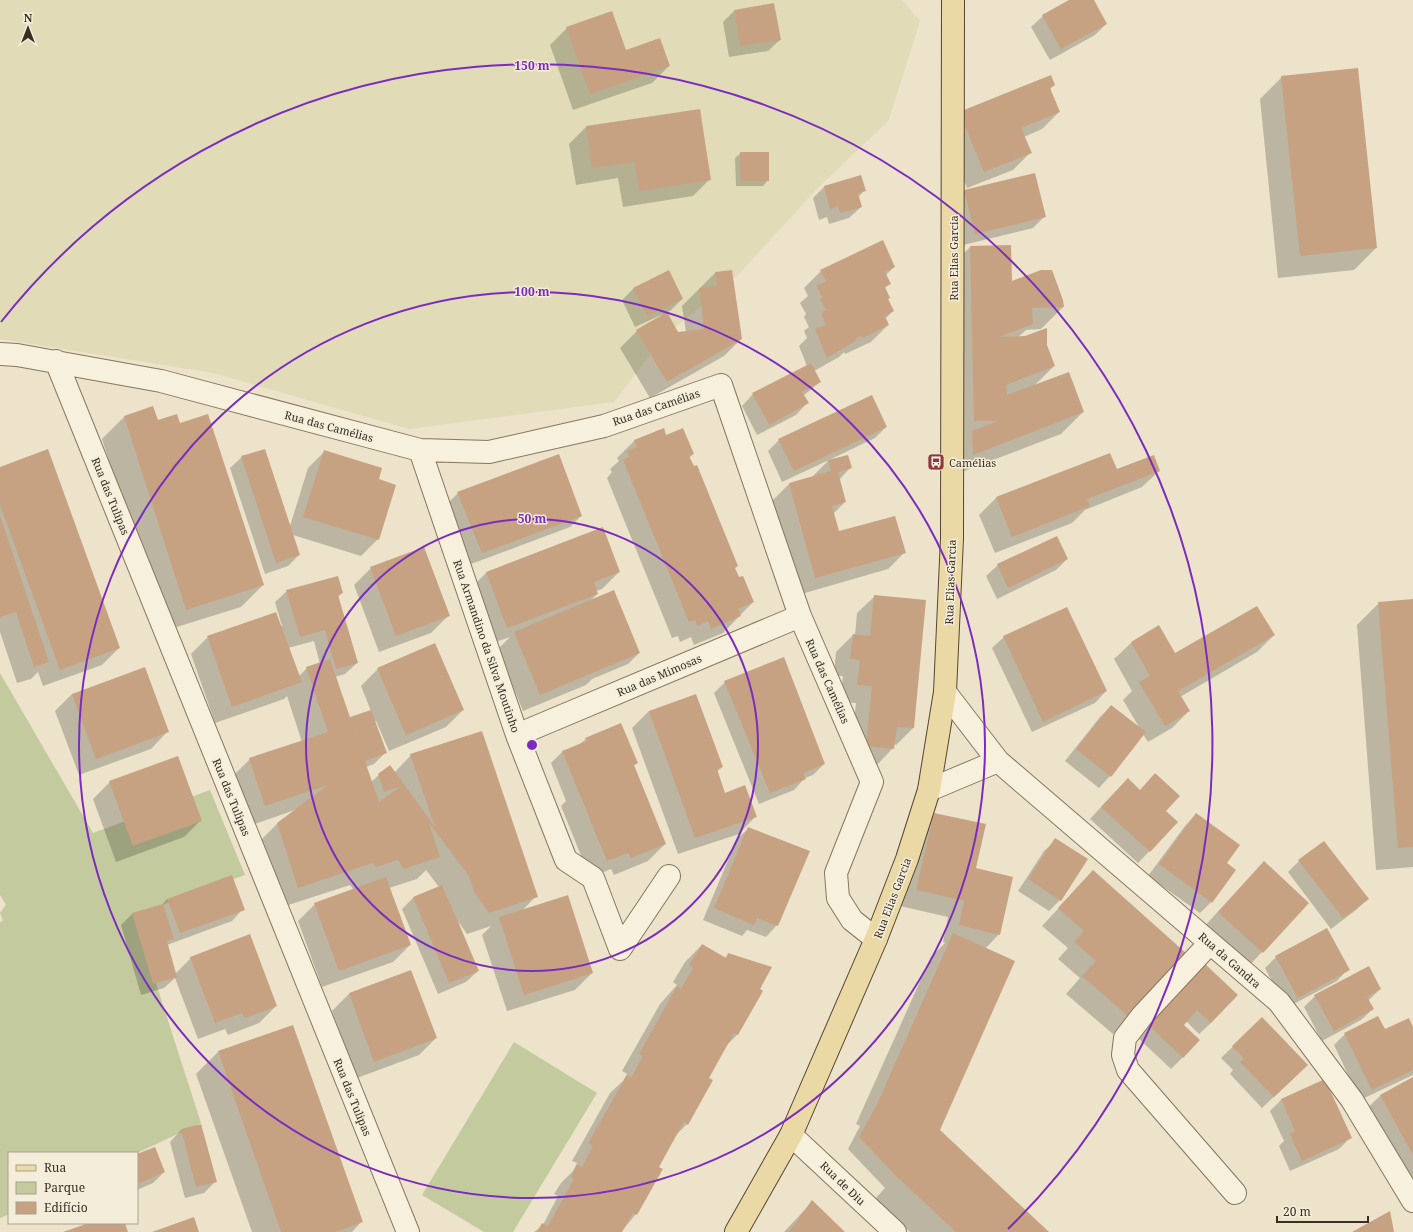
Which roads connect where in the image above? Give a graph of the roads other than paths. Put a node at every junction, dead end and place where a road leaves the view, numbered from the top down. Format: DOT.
graph roads {
  1 [pos="953,0"];
  2 [pos="0,354"];
  3 [pos="56,361"];
  4 [pos="420,450"];
  5 [pos="800,616"];
  6 [pos="945,692"];
  7 [pos="518,735"];
  8 [pos="998,761"];
  9 [pos="929,790"];
  10 [pos="669,876"];
  11 [pos="876,939"];
  12 [pos="1210,943"];
  13 [pos="791,1135"];
  14 [pos="1235,1193"];
  15 [pos="1413,1201"];
  16 [pos="408,1232"];
  17 [pos="736,1232"];
  18 [pos="895,1232"];
  1 -- 6 [label="main road, Rua Elias Garcia"];
  2 -- 3 [label="street, Rua das Camélias"];
  3 -- 4 [label="street, Rua das Camélias"];
  3 -- 16 [label="street, Rua das Tulipas"];
  4 -- 5 [label="street, Rua das Camélias"];
  4 -- 7 [label="street, Rua Armandino da Silva Moutinho"];
  5 -- 7 [label="street, Rua das Mimosas"];
  5 -- 11 [label="street, Rua das Camélias"];
  6 -- 8 [label="street, Rua da Gandra"];
  6 -- 9 [label="main road, Rua Elias Garcia"];
  7 -- 10 [label="street, Rua Armandino da Silva Moutinho"];
  8 -- 9 [label="street"];
  8 -- 12 [label="street, Rua da Gandra"];
  9 -- 11 [label="main road, Rua Elias Garcia"];
  11 -- 13 [label="main road, Rua Elias Garcia"];
  12 -- 14 [label="street"];
  12 -- 15 [label="street, Rua da Gandra"];
  13 -- 17 [label="main road, Rua Elias Garcia"];
  13 -- 18 [label="street, Rua de Diu"];
}
